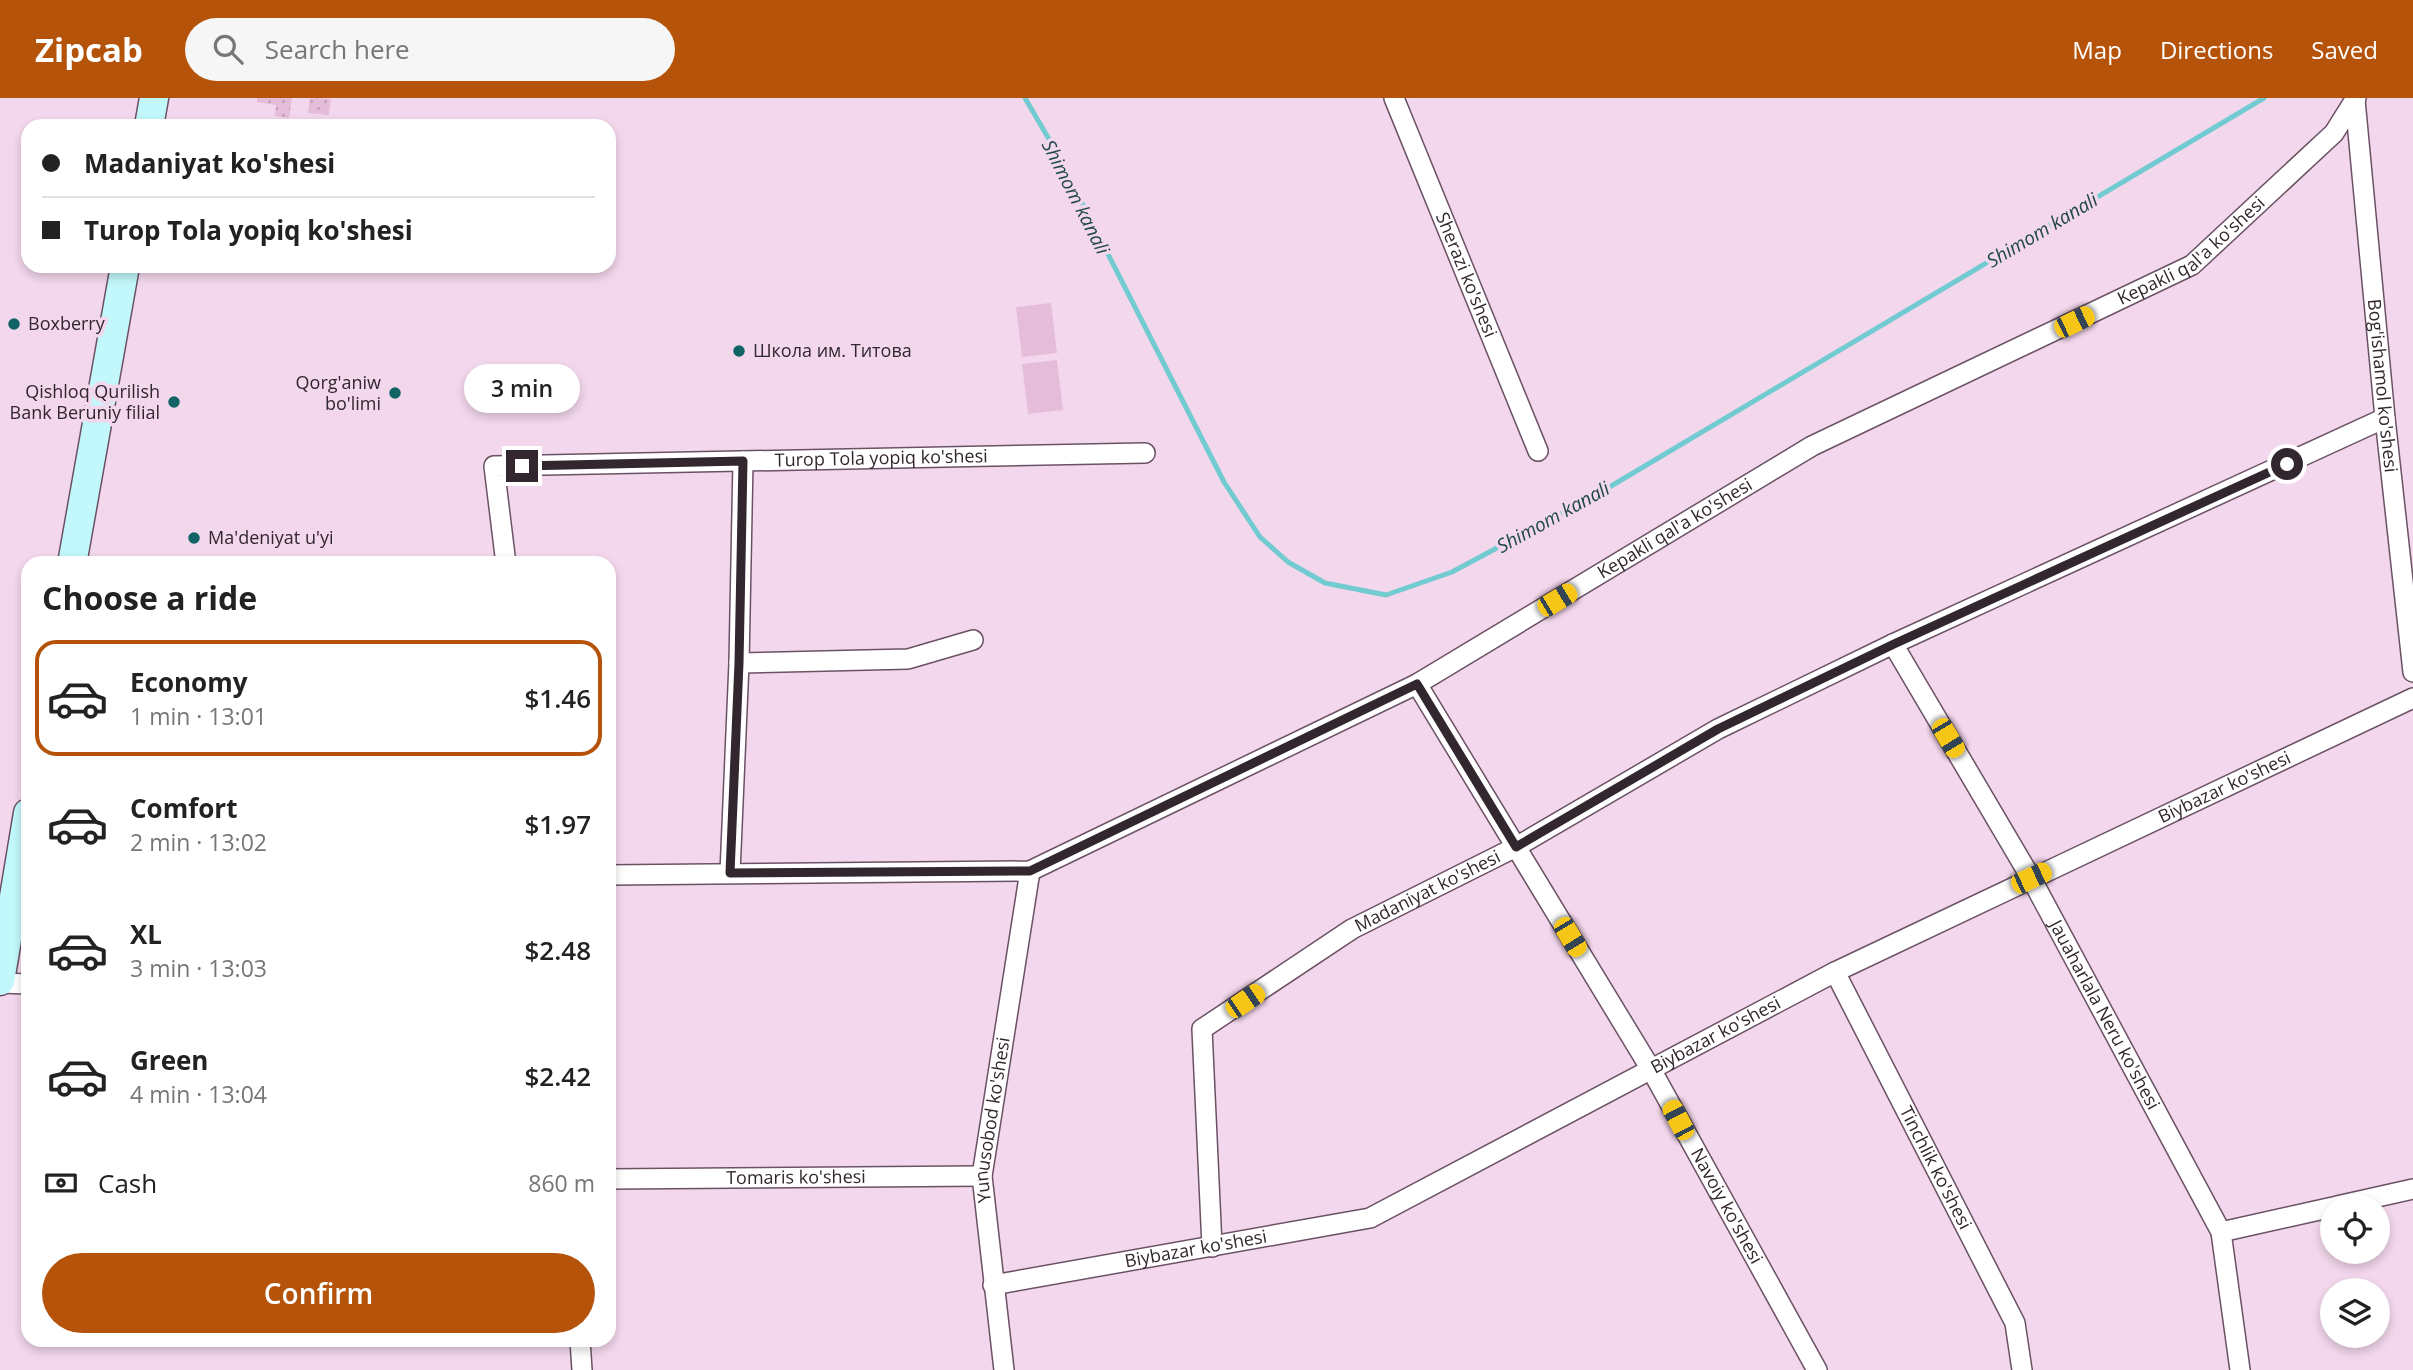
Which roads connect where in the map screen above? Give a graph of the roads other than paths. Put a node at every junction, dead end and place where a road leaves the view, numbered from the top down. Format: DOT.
graph roads {
  1 [pos="154,98"];
  2 [pos="1394,98"];
  3 [pos="2356,99"];
  4 [pos="150,119"];
  5 [pos="124,273"];
  6 [pos="2385,418"];
  7 [pos="1538,451"];
  8 [pos="1145,453"];
  9 [pos="743,461"];
  10 [pos="73,556"];
  11 [pos="505,556"];
  12 [pos="973,640"];
  13 [pos="1894,644"];
  14 [pos="739,663"];
  15 [pos="2413,672"];
  16 [pos="1417,684"];
  17 [pos="2413,698"];
  18 [pos="1516,847"];
  19 [pos="21,855"];
  20 [pos="1030,871"];
  21 [pos="730,873"];
  22 [pos="616,876"];
  23 [pos="2031,878"];
  24 [pos="1835,972"];
  25 [pos="0,982"];
  26 [pos="21,984"];
  27 [pos="1652,1071"];
  28 [pos="982,1175"];
  29 [pos="616,1179"];
  30 [pos="2413,1189"];
  31 [pos="2390,1194"];
  32 [pos="2320,1209"];
  33 [pos="2221,1232"];
  34 [pos="1212,1247"];
  35 [pos="993,1285"];
  36 [pos="580,1347"];
  37 [pos="582,1370"];
  38 [pos="1004,1370"];
  39 [pos="1817,1370"];
  40 [pos="2022,1370"];
  41 [pos="2240,1370"];
  1 -- 4 [label="street"];
  2 -- 7 [label="street, Sherazi ko'shesi"];
  3 -- 6 [label="street, Bog'ishamol ko'shesi"];
  3 -- 16 [label="street, Kepakli qal'a ko'shesi"];
  5 -- 10 [label="street"];
  6 -- 13 [label="street, Madaniyat ko'shesi"];
  6 -- 15 [label="street, Bog'ishamol ko'shesi"];
  8 -- 9 [label="street, Turop Tola yopiq ko'shesi"];
  9 -- 11 [label="street, Turop Tola yopiq ko'shesi"];
  9 -- 14 [label="street"];
  12 -- 14 [label="street"];
  13 -- 18 [label="street, Madaniyat ko'shesi"];
  13 -- 23 [label="street, Jauaharlala Neru ko'shesi"];
  14 -- 21 [label="street"];
  16 -- 18 [label="street, Navoiy ko'shesi"];
  16 -- 20 [label="street, Kepakli qal'a ko'shesi"];
  17 -- 23 [label="street, Biybazar ko'shesi"];
  18 -- 27 [label="street, Navoiy ko'shesi"];
  18 -- 34 [label="street, Madaniyat ko'shesi"];
  19 -- 25 [label="street"];
  20 -- 21 [label="street, Kepakli qal'a ko'shesi"];
  20 -- 28 [label="street, Yunusobod ko'shesi"];
  21 -- 22 [label="street, Kepakli qal'a ko'shesi"];
  23 -- 24 [label="street, Biybazar ko'shesi"];
  23 -- 33 [label="street, Jauaharlala Neru ko'shesi"];
  24 -- 27 [label="street, Biybazar ko'shesi"];
  24 -- 40 [label="street, Tinchlik ko'shesi"];
  25 -- 26 [label="street"];
  27 -- 34 [label="street, Biybazar ko'shesi"];
  27 -- 39 [label="street, Navoiy ko'shesi"];
  28 -- 29 [label="street, Tomaris ko'shesi"];
  28 -- 35 [label="street, Yunusobod ko'shesi"];
  30 -- 31 [label="street"];
  32 -- 33 [label="street"];
  33 -- 41 [label="street, Jauaharlala Neru ko'shesi"];
  34 -- 35 [label="street, Biybazar ko'shesi"];
  35 -- 38 [label="street, Yunusobod ko'shesi"];
  36 -- 37 [label="street"];
}
